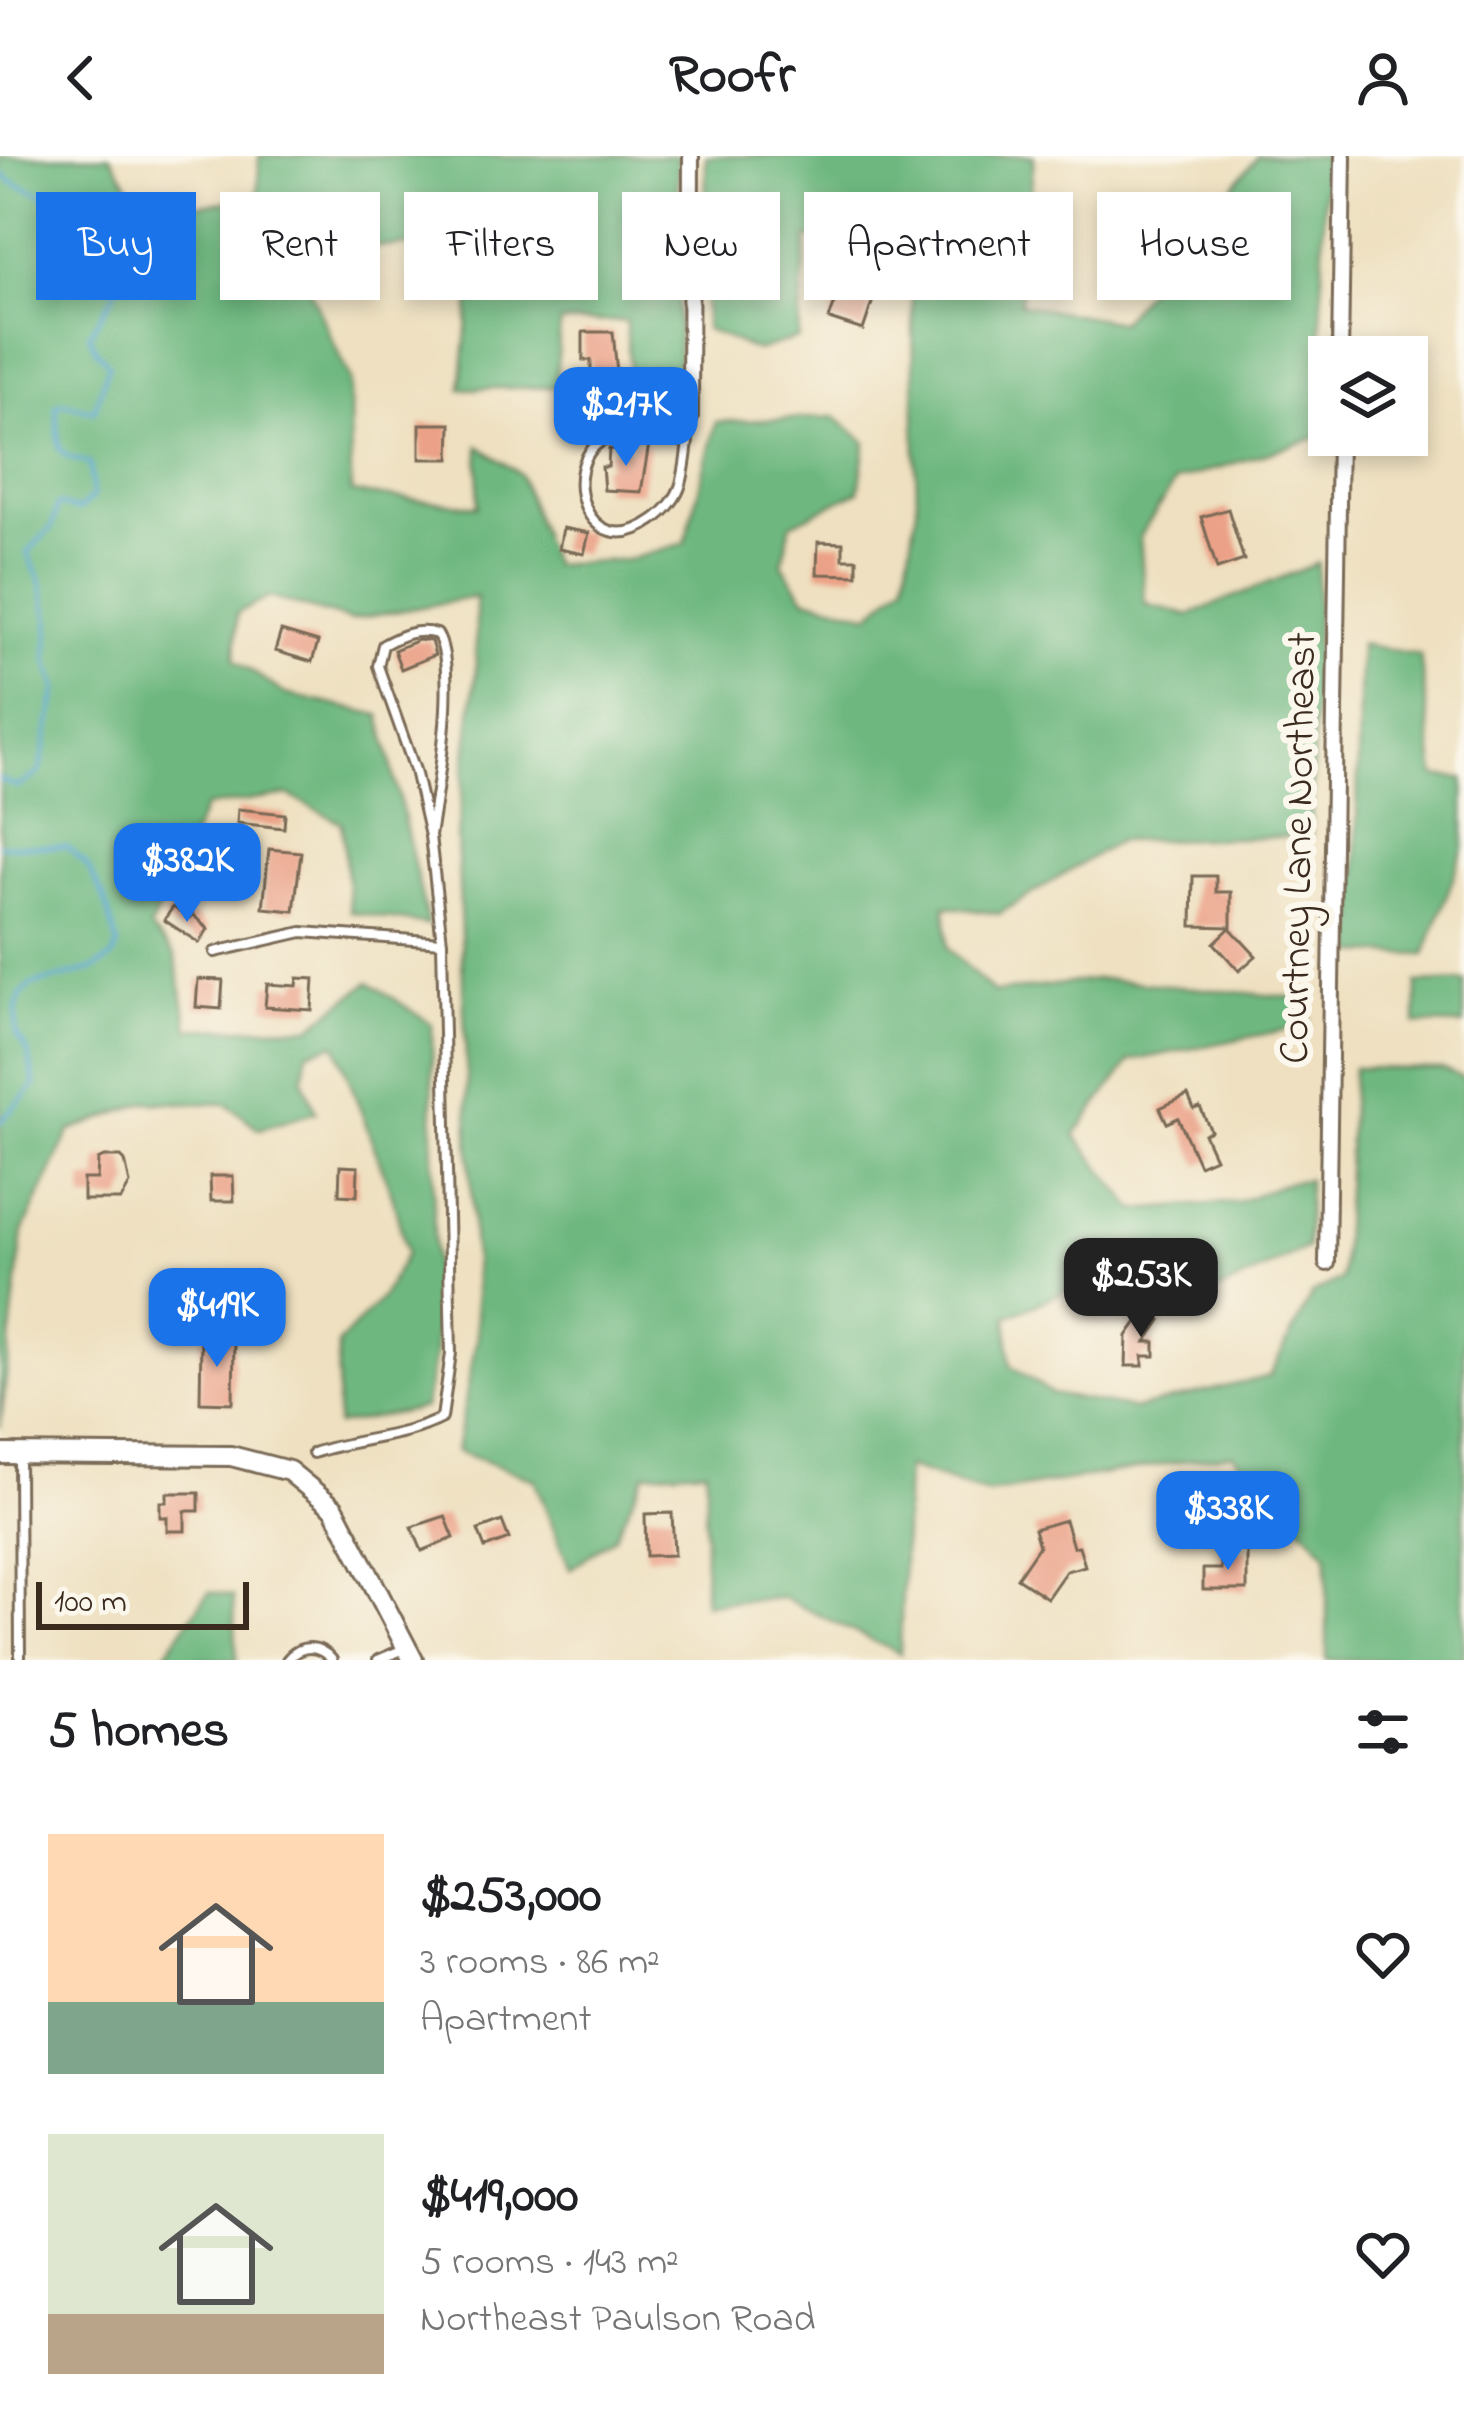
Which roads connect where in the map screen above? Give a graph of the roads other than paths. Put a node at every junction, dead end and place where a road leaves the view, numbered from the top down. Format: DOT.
graph roads {
  1 [pos="691,156"];
  2 [pos="1343,156"];
  3 [pos="1340,336"];
  4 [pos="690,417"];
  5 [pos="687,442"];
  6 [pos="1339,456"];
  7 [pos="430,836"];
  8 [pos="442,942"];
  9 [pos="215,952"];
  10 [pos="1327,1263"];
  11 [pos="9,1454"];
  12 [pos="313,1454"];
  13 [pos="410,1654"];
  14 [pos="20,1660"];
  15 [pos="287,1660"];
  16 [pos="332,1660"];
  17 [pos="378,1660"];
  1 -- 4 [label="street"];
  2 -- 3 [label="street"];
  4 -- 5 [label="lane"];
  5 -- 5 [label="lane"];
  6 -- 10 [label="street, Courtney Lane Northeast"];
  7 -- 7 [label="lane"];
  7 -- 8 [label="lane"];
  8 -- 9 [label="lane"];
  8 -- 12 [label="lane"];
  11 -- 13 [label="street"];
  11 -- 14 [label="lane"];
  13 -- 17 [label="lane"];
  15 -- 16 [label="lane"];
}
